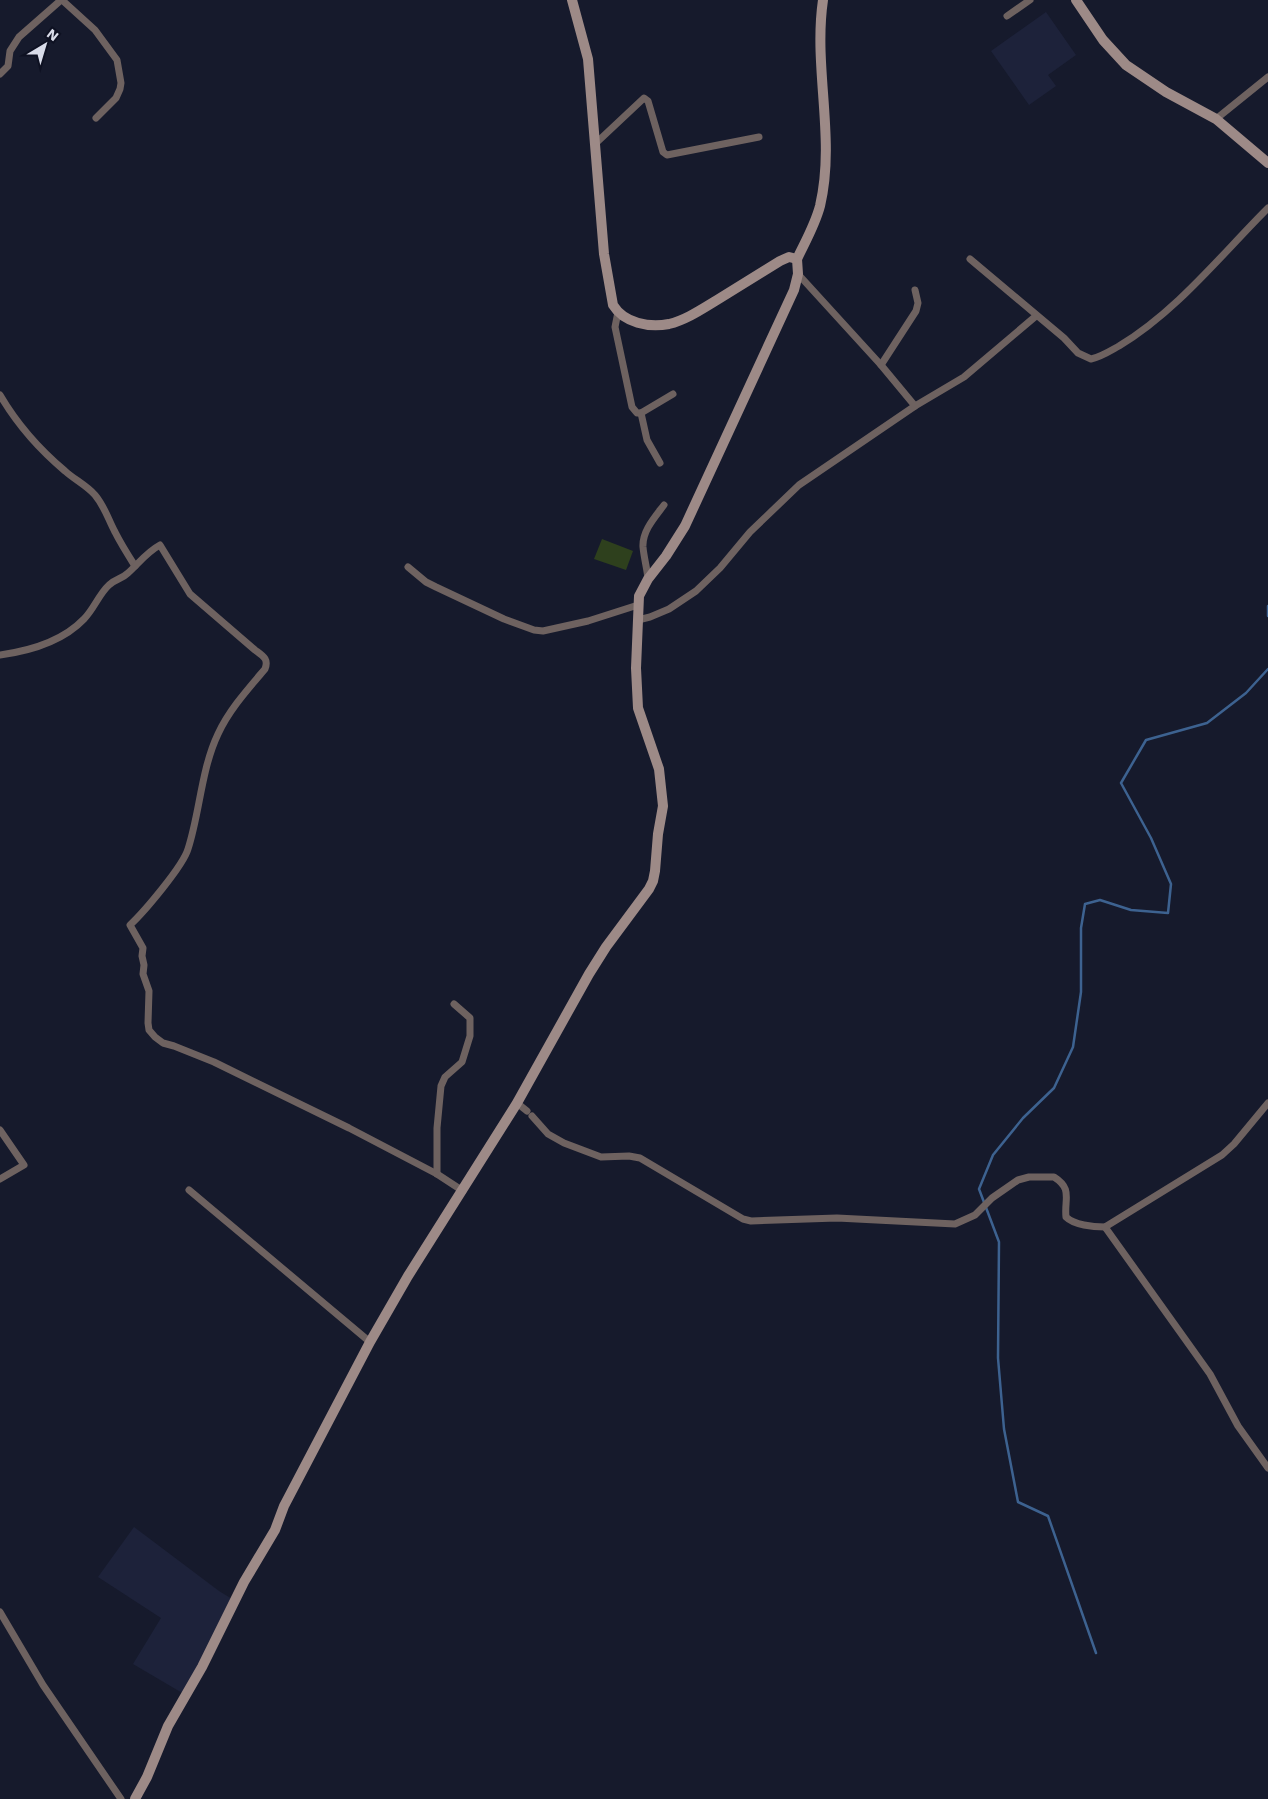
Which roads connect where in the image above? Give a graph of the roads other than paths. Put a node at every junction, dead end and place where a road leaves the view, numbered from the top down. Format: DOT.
graph roads {
  1 [pos="62,0"];
  2 [pos="572,0"];
  3 [pos="822,0"];
  4 [pos="1030,0"];
  5 [pos="1076,0"];
  6 [pos="1007,16"];
  7 [pos="0,74"];
  8 [pos="1268,77"];
  9 [pos="96,118"];
  10 [pos="1216,119"];
  11 [pos="759,137"];
  12 [pos="595,144"];
  13 [pos="1268,163"];
  14 [pos="1268,208"];
  15 [pos="797,259"];
  16 [pos="970,259"];
  17 [pos="798,274"];
  18 [pos="915,290"];
  19 [pos="618,312"];
  20 [pos="1036,316"];
  21 [pos="881,365"];
  22 [pos="673,394"];
  23 [pos="0,395"];
  24 [pos="915,406"];
  25 [pos="641,413"];
  26 [pos="660,462"];
  27 [pos="664,505"];
  28 [pos="135,566"];
  29 [pos="408,567"];
  30 [pos="648,579"];
  31 [pos="638,605"];
  32 [pos="638,620"];
  33 [pos="0,655"];
  34 [pos="454,1004"];
  35 [pos="517,1103"];
  36 [pos="1268,1104"];
  37 [pos="0,1130"];
  38 [pos="437,1174"];
  39 [pos="0,1179"];
  40 [pos="189,1190"];
  41 [pos="463,1191"];
  42 [pos="1105,1227"];
  43 [pos="370,1342"];
  44 [pos="1268,1468"];
  45 [pos="0,1612"];
  46 [pos="121,1799"];
  47 [pos="135,1799"];
  1 -- 7 [label="street"];
  1 -- 9 [label="street"];
  2 -- 12 [label="street"];
  3 -- 15 [label="street"];
  4 -- 6 [label="street"];
  5 -- 10 [label="street"];
  8 -- 10 [label="street"];
  10 -- 13 [label="street"];
  11 -- 12 [label="street"];
  12 -- 19 [label="street"];
  14 -- 20 [label="street"];
  15 -- 17 [label="street"];
  15 -- 19 [label="street"];
  16 -- 20 [label="street"];
  17 -- 21 [label="street"];
  17 -- 30 [label="street"];
  18 -- 21 [label="street"];
  19 -- 25 [label="street"];
  20 -- 24 [label="street"];
  21 -- 24 [label="street"];
  22 -- 25 [label="street"];
  23 -- 28 [label="street"];
  24 -- 32 [label="street"];
  25 -- 26 [label="street"];
  27 -- 30 [label="street"];
  28 -- 33 [label="street"];
  28 -- 38 [label="street"];
  29 -- 31 [label="street"];
  30 -- 31 [label="street"];
  31 -- 32 [label="street"];
  32 -- 35 [label="street"];
  34 -- 38 [label="street"];
  35 -- 41 [label="street"];
  35 -- 42 [label="street"];
  36 -- 42 [label="street"];
  37 -- 39 [label="street"];
  38 -- 41 [label="street"];
  40 -- 43 [label="street"];
  41 -- 43 [label="street"];
  42 -- 44 [label="street"];
  43 -- 47 [label="street"];
  45 -- 46 [label="street"];
}
